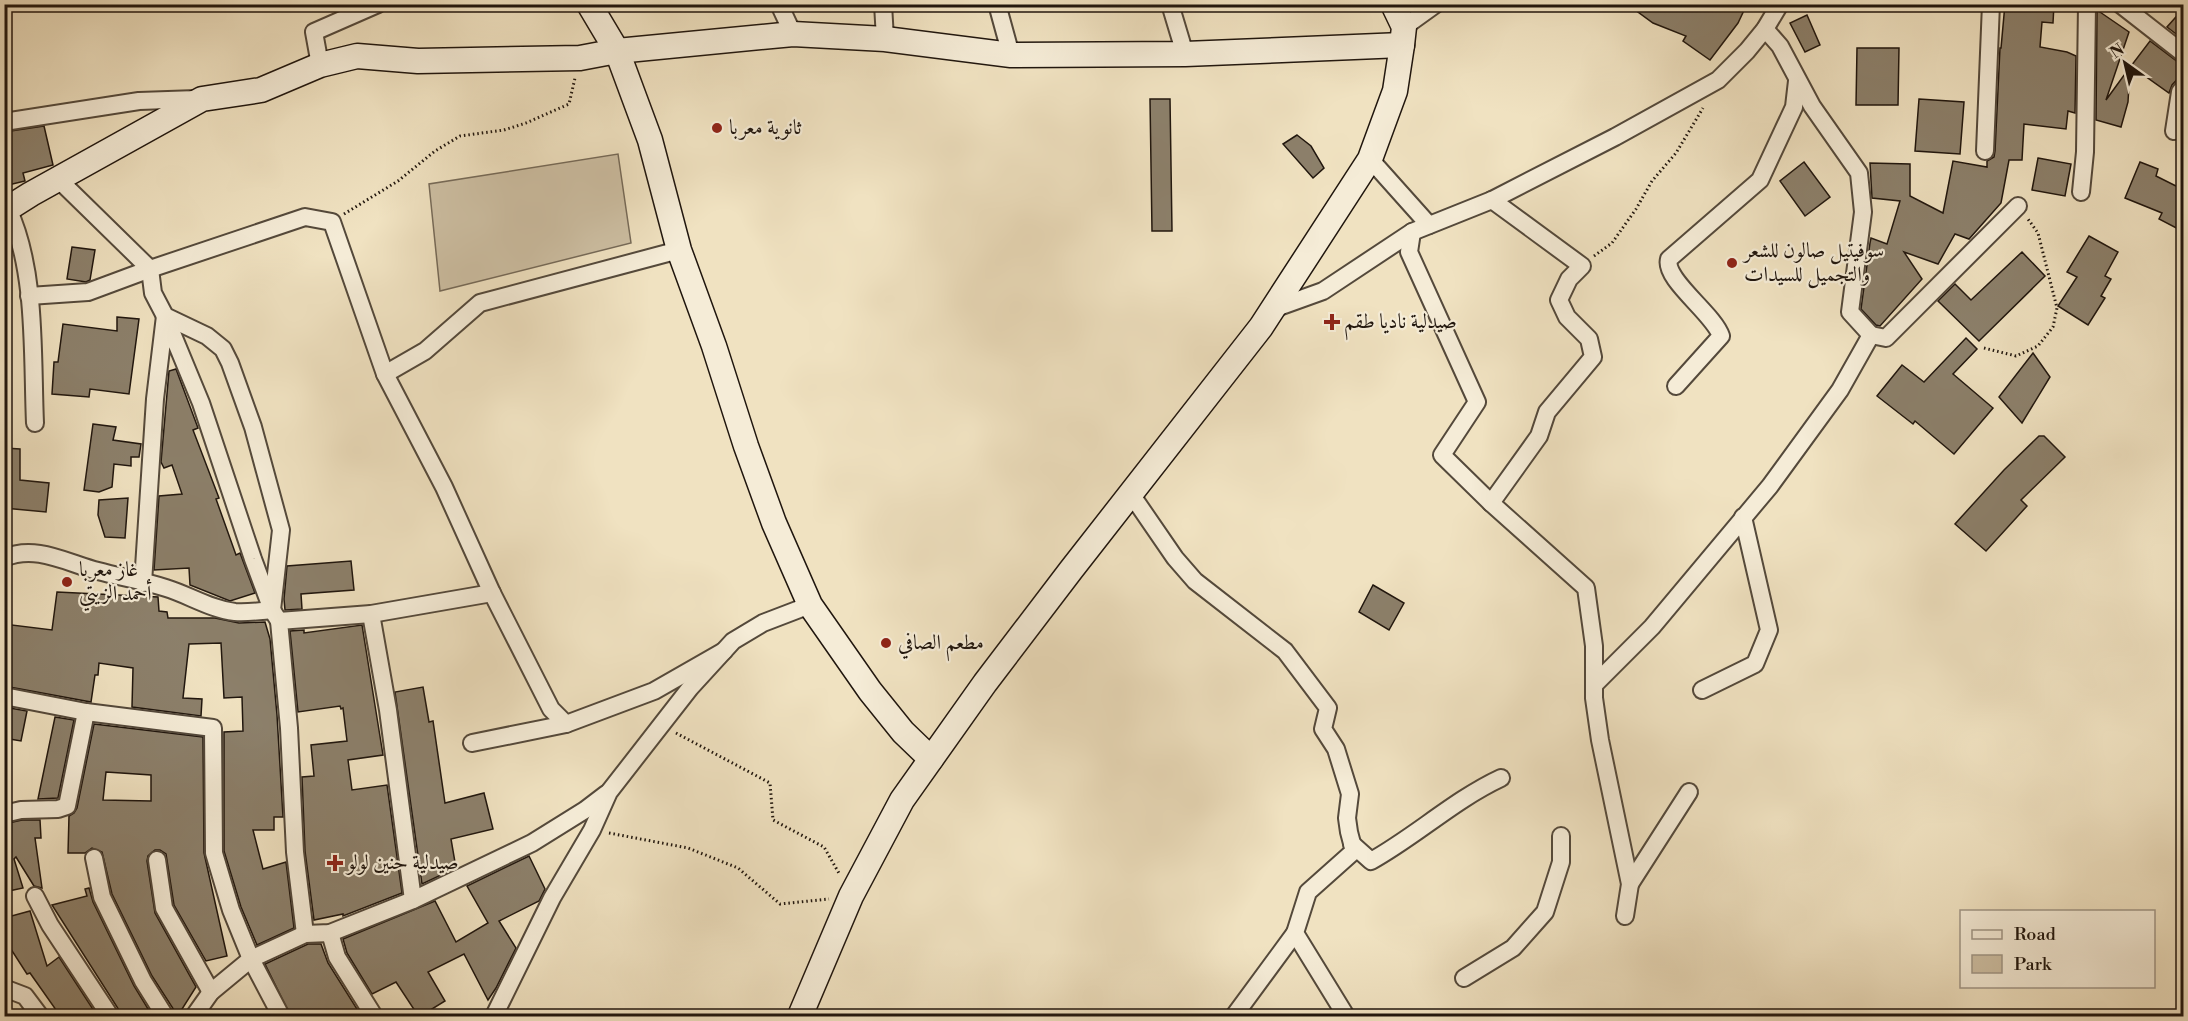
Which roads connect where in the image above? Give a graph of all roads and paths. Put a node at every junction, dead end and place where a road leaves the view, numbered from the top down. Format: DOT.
graph roads {
  1 [pos="378,4"];
  2 [pos="589,4"];
  3 [pos="778,4"];
  4 [pos="883,4"];
  5 [pos="997,4"];
  6 [pos="1170,4"];
  7 [pos="1393,4"];
  8 [pos="1436,4"];
  9 [pos="1780,4"];
  10 [pos="1991,4"];
  11 [pos="2087,4"];
  12 [pos="2120,4"];
  13 [pos="1765,29"];
  14 [pos="793,34"];
  15 [pos="1403,36"];
  16 [pos="885,39"];
  17 [pos="617,51"];
  18 [pos="1185,54"];
  19 [pos="2184,54"];
  20 [pos="1011,55"];
  21 [pos="580,58"];
  22 [pos="320,65"];
  23 [pos="1797,81"];
  24 [pos="2184,87"];
  25 [pos="1702,88"];
  26 [pos="202,99"];
  27 [pos="4,123"];
  28 [pos="2174,131"];
  29 [pos="1985,151"];
  30 [pos="1370,159"];
  31 [pos="58,179"];
  32 [pos="2081,192"];
  33 [pos="1492,200"];
  34 [pos="2018,206"];
  35 [pos="6,210"];
  36 [pos="332,222"];
  37 [pos="1429,225"];
  38 [pos="1412,232"];
  39 [pos="679,250"];
  40 [pos="1582,266"];
  41 [pos="150,269"];
  42 [pos="29,296"];
  43 [pos="1273,309"];
  44 [pos="165,316"];
  45 [pos="1871,335"];
  46 [pos="1984,348"];
  47 [pos="385,374"];
  48 [pos="1676,386"];
  49 [pos="35,423"];
  50 [pos="1131,494"];
  51 [pos="1491,503"];
  52 [pos="1743,517"];
  53 [pos="4,558"];
  54 [pos="143,583"];
  55 [pos="492,593"];
  56 [pos="810,606"];
  57 [pos="371,614"];
  58 [pos="276,615"];
  59 [pos="724,651"];
  60 [pos="1596,683"];
  61 [pos="1702,690"];
  62 [pos="4,696"];
  63 [pos="86,712"];
  64 [pos="566,724"];
  65 [pos="662,725"];
  66 [pos="472,743"];
  67 [pos="931,759"];
  68 [pos="1501,778"];
  69 [pos="609,792"];
  70 [pos="1689,792"];
  71 [pos="4,814"];
  72 [pos="592,830"];
  73 [pos="1561,836"];
  74 [pos="1352,844"];
  75 [pos="94,858"];
  76 [pos="158,860"];
  77 [pos="1630,884"];
  78 [pos="35,896"];
  79 [pos="851,896"];
  80 [pos="413,900"];
  81 [pos="1626,916"];
  82 [pos="330,933"];
  83 [pos="1295,933"];
  84 [pos="305,934"];
  85 [pos="251,959"];
  86 [pos="1464,978"];
  87 [pos="4,988"];
  88 [pos="211,992"];
  89 [pos="40,1017"];
  90 [pos="110,1017"];
  91 [pos="165,1017"];
  92 [pos="194,1017"];
  93 [pos="281,1017"];
  94 [pos="374,1017"];
  95 [pos="494,1017"];
  96 [pos="800,1017"];
  97 [pos="1234,1017"];
  98 [pos="1346,1017"];
  1 -- 22 [label="street"];
  2 -- 17 [label="main road"];
  3 -- 14 [label="street"];
  4 -- 16 [label="street"];
  5 -- 20 [label="street"];
  6 -- 18 [label="street"];
  7 -- 15 [label="main road"];
  8 -- 15 [label="street"];
  9 -- 13 [label="street"];
  10 -- 29 [label="street"];
  11 -- 32 [label="street"];
  12 -- 19 [label="street"];
  13 -- 23 [label="street"];
  13 -- 25 [label="street"];
  14 -- 16 [label="main road"];
  14 -- 17 [label="main road"];
  15 -- 18 [label="main road"];
  15 -- 30 [label="main road"];
  16 -- 20 [label="main road"];
  17 -- 21 [label="main road"];
  17 -- 39 [label="main road"];
  18 -- 20 [label="main road"];
  21 -- 22 [label="main road"];
  21 -- 36 [label="path"];
  22 -- 26 [label="main road"];
  23 -- 45 [label="street"];
  23 -- 48 [label="street"];
  24 -- 28 [label="street"];
  25 -- 33 [label="street"];
  25 -- 40 [label="path"];
  26 -- 27 [label="street"];
  26 -- 31 [label="main road"];
  30 -- 37 [label="street"];
  30 -- 43 [label="main road"];
  31 -- 35 [label="main road"];
  31 -- 41 [label="street"];
  33 -- 37 [label="street"];
  33 -- 40 [label="street"];
  34 -- 45 [label="street"];
  34 -- 46 [label="path"];
  35 -- 42 [label="street"];
  36 -- 41 [label="street"];
  36 -- 47 [label="street"];
  37 -- 38 [label="street"];
  38 -- 43 [label="street"];
  38 -- 51 [label="street"];
  39 -- 47 [label="street"];
  39 -- 56 [label="main road"];
  40 -- 51 [label="street"];
  41 -- 42 [label="street"];
  41 -- 44 [label="street"];
  42 -- 49 [label="street"];
  43 -- 50 [label="main road"];
  44 -- 54 [label="street"];
  44 -- 58 [label="street"];
  44 -- 58 [label="street"];
  45 -- 52 [label="street"];
  47 -- 55 [label="street"];
  50 -- 67 [label="main road"];
  50 -- 74 [label="street"];
  51 -- 60 [label="street"];
  52 -- 60 [label="street"];
  52 -- 61 [label="street"];
  53 -- 54 [label="street"];
  54 -- 58 [label="street"];
  55 -- 57 [label="street"];
  55 -- 64 [label="street"];
  56 -- 59 [label="street"];
  56 -- 67 [label="main road"];
  57 -- 58 [label="street"];
  57 -- 80 [label="street"];
  58 -- 84 [label="street"];
  59 -- 64 [label="street"];
  59 -- 65 [label="street"];
  60 -- 77 [label="street"];
  62 -- 63 [label="street"];
  63 -- 71 [label="street"];
  63 -- 85 [label="street"];
  64 -- 66 [label="street"];
  65 -- 69 [label="street"];
  65 -- 79 [label="path"];
  67 -- 79 [label="main road"];
  68 -- 74 [label="street"];
  69 -- 72 [label="street"];
  69 -- 80 [label="street"];
  70 -- 77 [label="street"];
  72 -- 79 [label="path"];
  72 -- 95 [label="street"];
  73 -- 86 [label="street"];
  74 -- 83 [label="street"];
  75 -- 91 [label="street"];
  76 -- 88 [label="street"];
  77 -- 81 [label="street"];
  78 -- 90 [label="street"];
  79 -- 96 [label="main road"];
  80 -- 82 [label="street"];
  82 -- 84 [label="street"];
  82 -- 94 [label="street"];
  83 -- 97 [label="street"];
  83 -- 98 [label="street"];
  84 -- 85 [label="street"];
  85 -- 88 [label="street"];
  85 -- 93 [label="street"];
  87 -- 89 [label="street"];
  88 -- 92 [label="street"];
}
